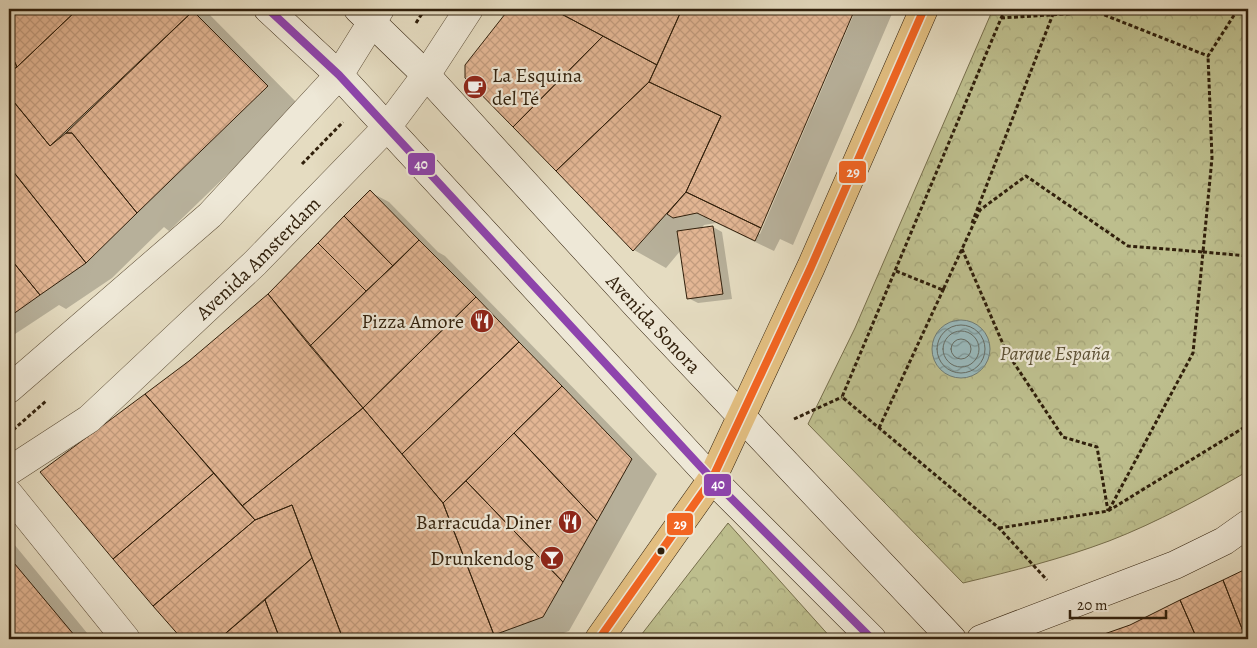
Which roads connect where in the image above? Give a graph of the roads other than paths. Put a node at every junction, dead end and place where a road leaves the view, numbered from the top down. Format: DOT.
graph roads {
  1 [pos="268,9"];
  2 [pos="469,9"];
  3 [pos="924,9"];
  4 [pos="370,13"];
  5 [pos="339,75"];
  6 [pos="426,75"];
  7 [pos="387,127"];
  8 [pos="9,389"];
  9 [pos="742,416"];
  10 [pos="9,472"];
  11 [pos="712,479"];
  12 [pos="9,494"];
  13 [pos="1248,524"];
  14 [pos="126,639"];
  15 [pos="599,639"];
  16 [pos="872,639"];
  17 [pos="952,639"];
  18 [pos="982,639"];
  1 -- 5 [label="main road"];
  2 -- 6 [label="main road, Avenida Amsterdam"];
  3 -- 9 [label="main road"];
  4 -- 5 [label="main road"];
  4 -- 6 [label="main road, Avenida Sonora"];
  5 -- 7 [label="main road"];
  5 -- 8 [label="main road"];
  6 -- 7 [label="main road, Avenida Amsterdam"];
  6 -- 9 [label="main road, Avenida Sonora"];
  7 -- 10 [label="main road, Avenida Amsterdam"];
  7 -- 11 [label="main road"];
  9 -- 11 [label="main road"];
  9 -- 17 [label="main road, Avenida Sonora"];
  11 -- 15 [label="main road"];
  11 -- 16 [label="main road"];
  12 -- 14 [label="main road"];
  13 -- 18 [label="main road"];
}
